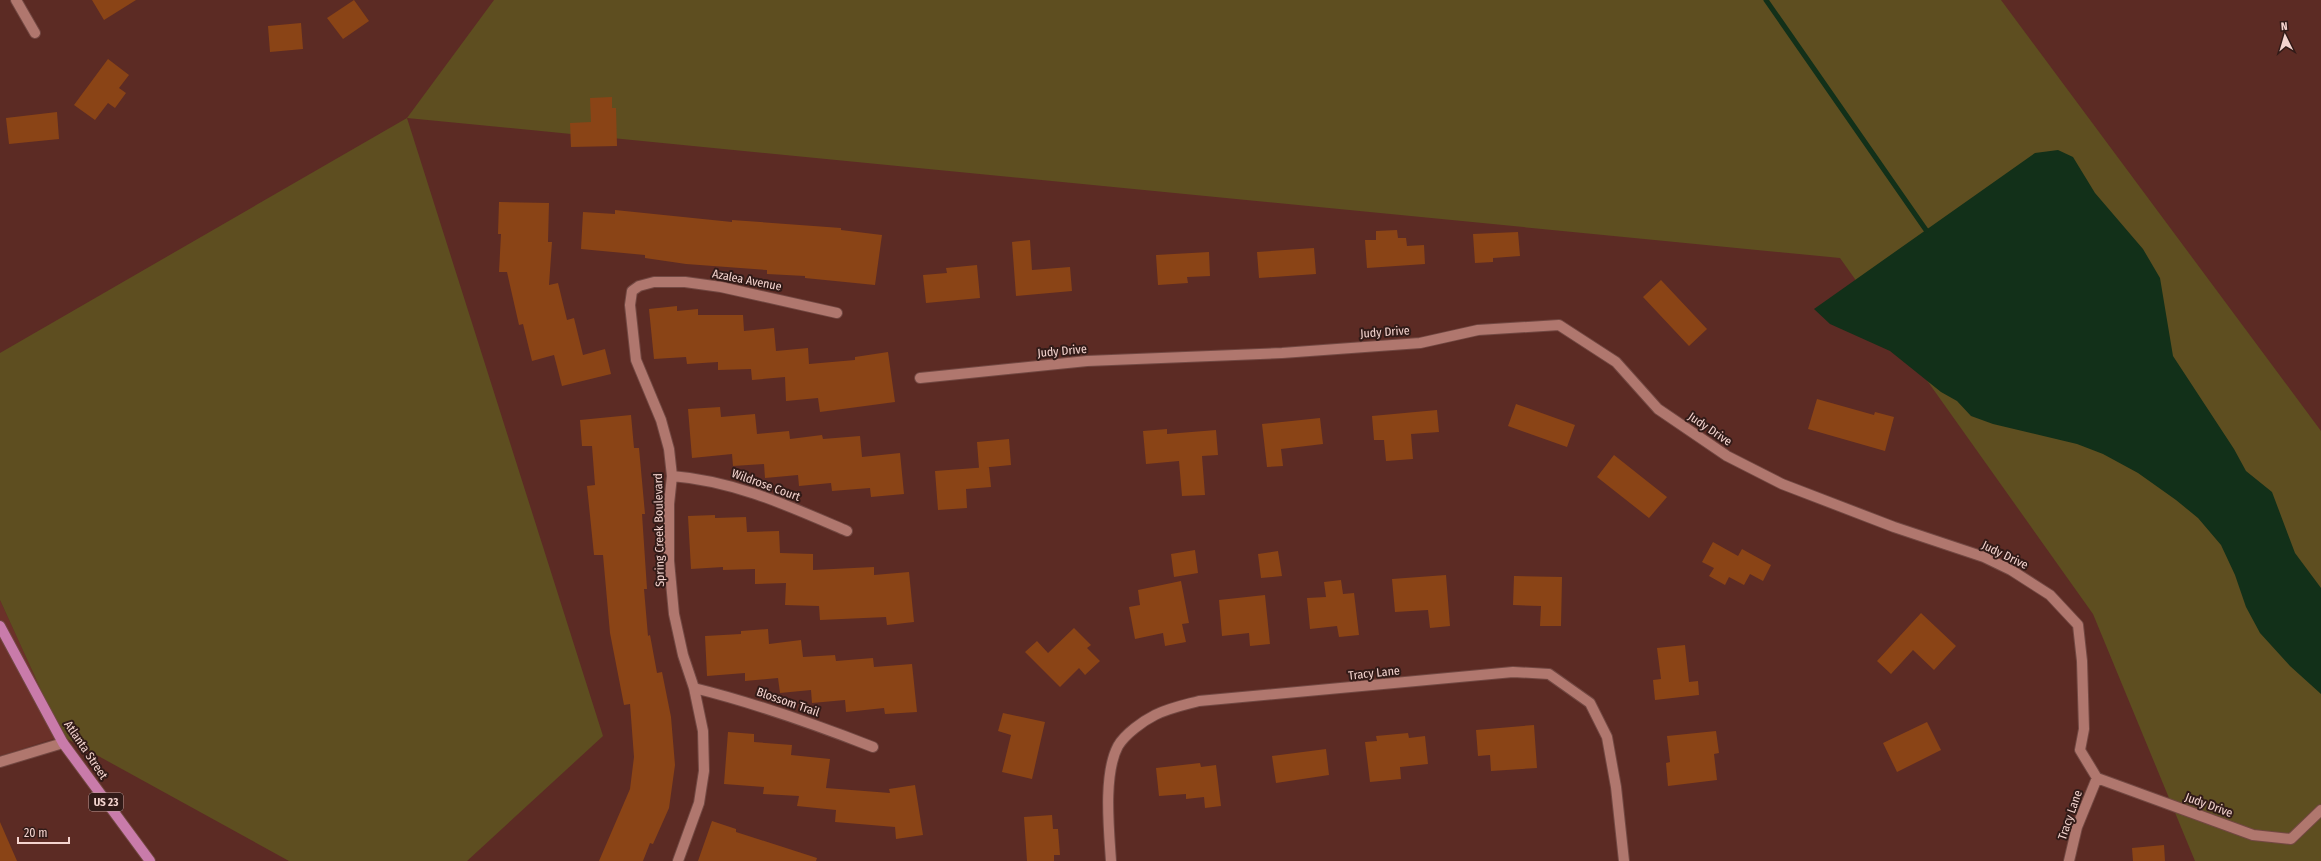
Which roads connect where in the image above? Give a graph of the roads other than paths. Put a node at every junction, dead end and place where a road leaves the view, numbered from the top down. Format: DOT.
graph roads {
  1 [pos="16,0"];
  2 [pos="35,33"];
  3 [pos="651,283"];
  4 [pos="837,313"];
  5 [pos="920,378"];
  6 [pos="672,476"];
  7 [pos="847,531"];
  8 [pos="0,626"];
  9 [pos="694,688"];
  10 [pos="63,743"];
  11 [pos="873,747"];
  12 [pos="0,762"];
  13 [pos="2096,778"];
  14 [pos="2321,810"];
  15 [pos="150,861"];
  16 [pos="678,861"];
  17 [pos="1111,861"];
  18 [pos="1624,861"];
  19 [pos="2069,861"];
  1 -- 2 [label="street"];
  3 -- 4 [label="street, Azalea Avenue"];
  3 -- 6 [label="street, Spring Creek Boulevard"];
  5 -- 13 [label="street, Judy Drive"];
  6 -- 7 [label="street, Wildrose Court"];
  6 -- 9 [label="street, Spring Creek Boulevard"];
  8 -- 10 [label="main road, Atlanta Street / US 23"];
  9 -- 11 [label="street, Blossom Trail"];
  9 -- 16 [label="street, Spring Creek Boulevard"];
  10 -- 12 [label="street"];
  10 -- 15 [label="main road, Atlanta Street / US 23"];
  13 -- 14 [label="street, Judy Drive"];
  13 -- 19 [label="street, Tracy Lane"];
  17 -- 18 [label="street, Tracy Lane"];
}
